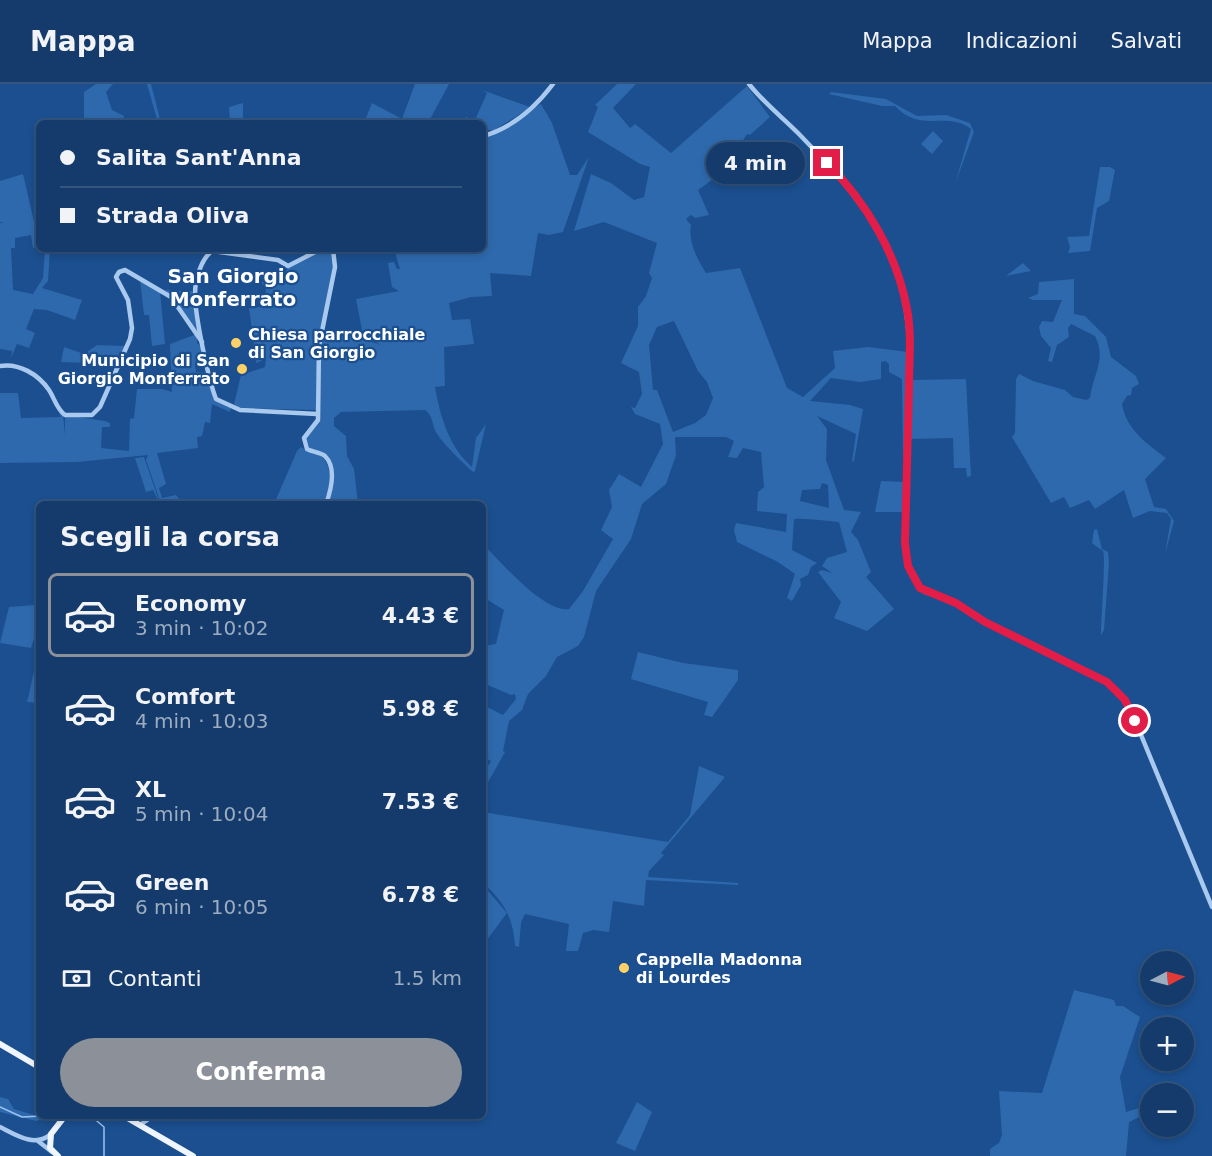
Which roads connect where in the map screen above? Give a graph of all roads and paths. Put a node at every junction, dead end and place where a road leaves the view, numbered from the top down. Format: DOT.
graph roads {
  1 [pos="553,84"];
  2 [pos="750,84"];
  3 [pos="486,135"];
  4 [pos="211,252"];
  5 [pos="219,252"];
  6 [pos="315,252"];
  7 [pos="333,252"];
  8 [pos="202,342"];
  9 [pos="0,366"];
  10 [pos="317,414"];
  11 [pos="327,501"];
  12 [pos="1212,907"];
  13 [pos="0,1044"];
  14 [pos="36,1064"];
  15 [pos="64,1119"];
  16 [pos="129,1119"];
  17 [pos="149,1119"];
  18 [pos="140,1125"];
  19 [pos="0,1127"];
  20 [pos="51,1134"];
  21 [pos="38,1141"];
  22 [pos="55,1154"];
  23 [pos="193,1156"];
  1 -- 3 [label="street"];
  2 -- 12 [label="street"];
  4 -- 8 [label="street"];
  5 -- 6 [label="street"];
  7 -- 10 [label="street"];
  8 -- 9 [label="street"];
  8 -- 10 [label="street"];
  10 -- 11 [label="street"];
  13 -- 14 [label="main road"];
  15 -- 20 [label="main road"];
  16 -- 18 [label="main road"];
  17 -- 18 [label="street"];
  18 -- 23 [label="main road"];
  19 -- 21 [label="street"];
  20 -- 21 [label="street"];
  20 -- 22 [label="main road"];
  21 -- 22 [label="street"];
}
